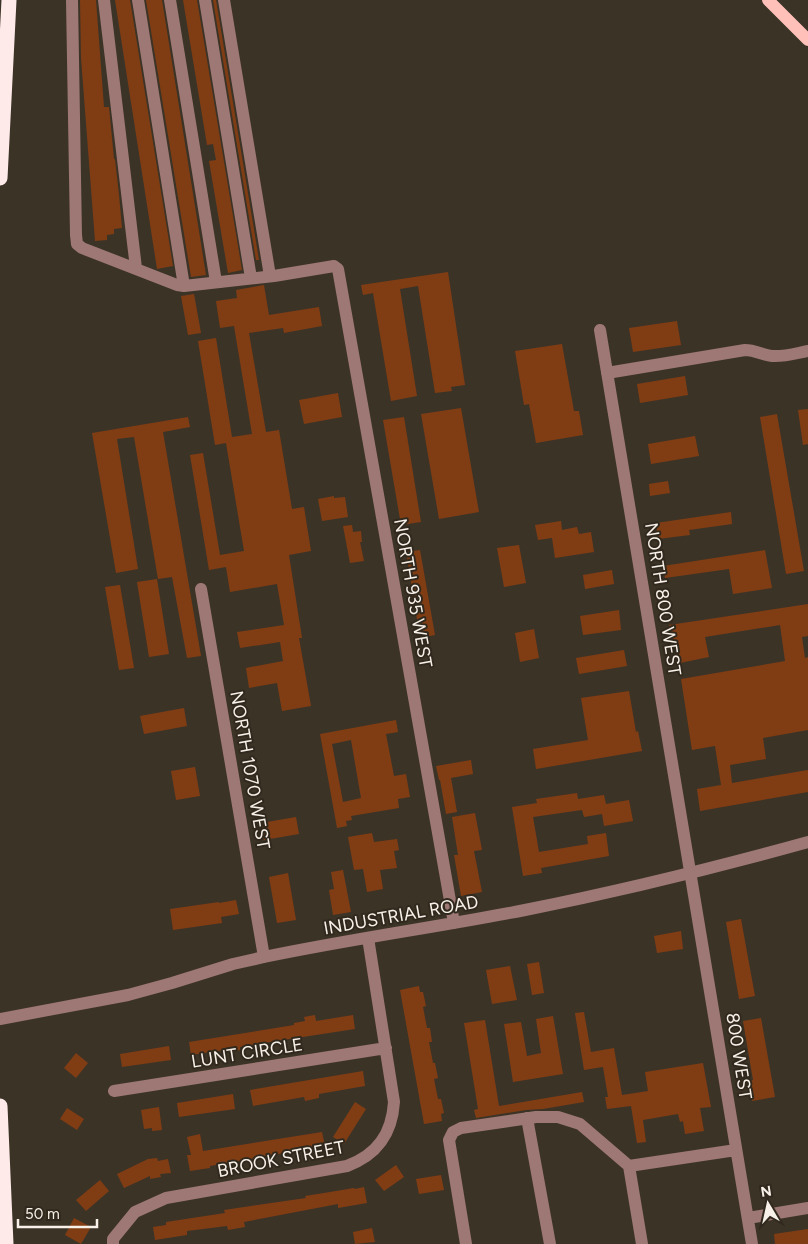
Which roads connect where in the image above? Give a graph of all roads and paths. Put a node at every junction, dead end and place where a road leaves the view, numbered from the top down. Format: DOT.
graph roads {
  1 [pos="9,0"];
  2 [pos="72,0"];
  3 [pos="104,0"];
  4 [pos="138,0"];
  5 [pos="170,0"];
  6 [pos="204,0"];
  7 [pos="224,0"];
  8 [pos="768,0"];
  9 [pos="808,40"];
  10 [pos="0,178"];
  11 [pos="136,268"];
  12 [pos="270,276"];
  13 [pos="251,278"];
  14 [pos="216,282"];
  15 [pos="184,286"];
  16 [pos="600,330"];
  17 [pos="808,351"];
  18 [pos="607,372"];
  19 [pos="201,589"];
  20 [pos="808,842"];
  21 [pos="691,874"];
  22 [pos="454,923"];
  23 [pos="368,938"];
  24 [pos="264,957"];
  25 [pos="0,1019"];
  26 [pos="386,1048"];
  27 [pos="114,1091"];
  28 [pos="0,1106"];
  29 [pos="527,1118"];
  30 [pos="736,1150"];
  31 [pos="629,1166"];
  32 [pos="808,1208"];
  33 [pos="748,1218"];
  34 [pos="6,1244"];
  35 [pos="113,1244"];
  36 [pos="466,1244"];
  37 [pos="550,1244"];
  38 [pos="642,1244"];
  39 [pos="752,1244"];
  1 -- 10 [label="highway"];
  2 -- 11 [label="street"];
  3 -- 11 [label="street"];
  4 -- 15 [label="street"];
  5 -- 14 [label="street"];
  6 -- 13 [label="street"];
  7 -- 12 [label="street"];
  8 -- 9 [label="main road"];
  11 -- 15 [label="street"];
  12 -- 13 [label="street"];
  12 -- 22 [label="street, NORTH 935 WEST"];
  13 -- 14 [label="street"];
  14 -- 15 [label="street"];
  16 -- 18 [label="street, NORTH 800 WEST"];
  17 -- 18 [label="street"];
  18 -- 21 [label="street, NORTH 800 WEST"];
  19 -- 24 [label="street, NORTH 1070 WEST"];
  20 -- 21 [label="street, INDUSTRIAL ROAD"];
  21 -- 22 [label="street, INDUSTRIAL ROAD"];
  21 -- 30 [label="street, 800 WEST"];
  22 -- 23 [label="street, INDUSTRIAL ROAD"];
  23 -- 24 [label="street, INDUSTRIAL ROAD"];
  23 -- 26 [label="street, BROOK STREET"];
  24 -- 25 [label="street, INDUSTRIAL ROAD"];
  26 -- 27 [label="street, LUNT CIRCLE"];
  26 -- 35 [label="street, BROOK STREET"];
  28 -- 34 [label="highway"];
  29 -- 31 [label="street"];
  29 -- 36 [label="street"];
  29 -- 37 [label="street"];
  30 -- 31 [label="street"];
  30 -- 33 [label="street, 800 WEST"];
  31 -- 38 [label="street"];
  32 -- 33 [label="street"];
  33 -- 39 [label="street, 800 WEST"];
}
